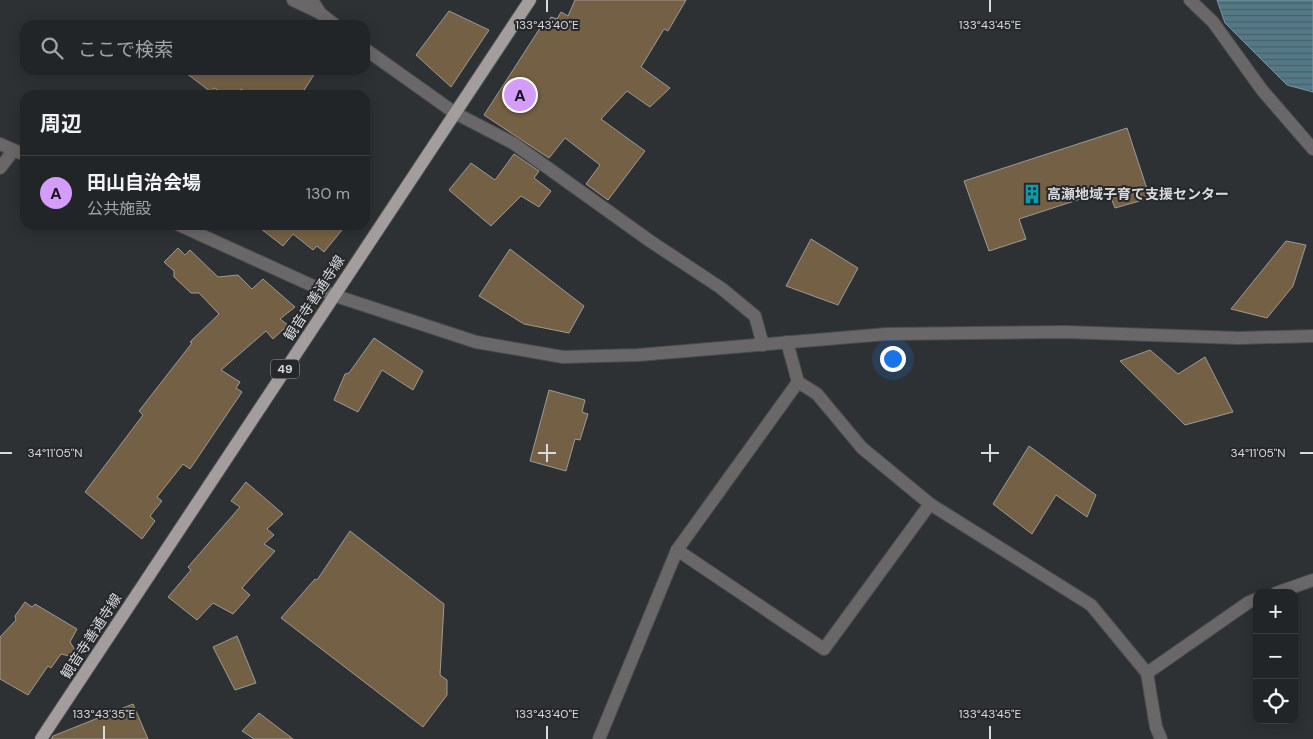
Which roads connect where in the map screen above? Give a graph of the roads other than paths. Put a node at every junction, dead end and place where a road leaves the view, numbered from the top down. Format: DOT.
graph roads {
  1 [pos="293,0"];
  2 [pos="312,0"];
  3 [pos="530,0"];
  4 [pos="1190,0"];
  5 [pos="1204,0"];
  6 [pos="320,13"];
  7 [pos="329,20"];
  8 [pos="1213,22"];
  9 [pos="370,53"];
  10 [pos="455,113"];
  11 [pos="0,144"];
  12 [pos="1313,150"];
  13 [pos="20,152"];
  14 [pos="0,168"];
  15 [pos="190,230"];
  16 [pos="334,295"];
  17 [pos="1313,336"];
  18 [pos="787,342"];
  19 [pos="763,345"];
  20 [pos="798,382"];
  21 [pos="930,504"];
  22 [pos="678,550"];
  23 [pos="1313,580"];
  24 [pos="1287,589"];
  25 [pos="1253,600"];
  26 [pos="1147,673"];
  27 [pos="41,739"];
  28 [pos="600,739"];
  29 [pos="1161,739"];
  1 -- 6 [label="street"];
  2 -- 6 [label="street"];
  3 -- 10 [label="main road, 観音寺善通寺線 / 49"];
  4 -- 8 [label="street"];
  5 -- 8 [label="street"];
  6 -- 7 [label="street"];
  8 -- 12 [label="street"];
  9 -- 10 [label="street"];
  10 -- 16 [label="main road, 観音寺善通寺線 / 49"];
  10 -- 19 [label="street"];
  11 -- 13 [label="street"];
  13 -- 14 [label="street"];
  15 -- 16 [label="street"];
  16 -- 19 [label="street"];
  16 -- 27 [label="main road, 観音寺善通寺線 / 49"];
  17 -- 18 [label="street"];
  18 -- 19 [label="street"];
  18 -- 20 [label="street"];
  20 -- 21 [label="street"];
  20 -- 22 [label="street"];
  21 -- 22 [label="street"];
  21 -- 26 [label="street"];
  22 -- 28 [label="street"];
  23 -- 24 [label="street"];
  25 -- 26 [label="street"];
  26 -- 29 [label="street"];
}
